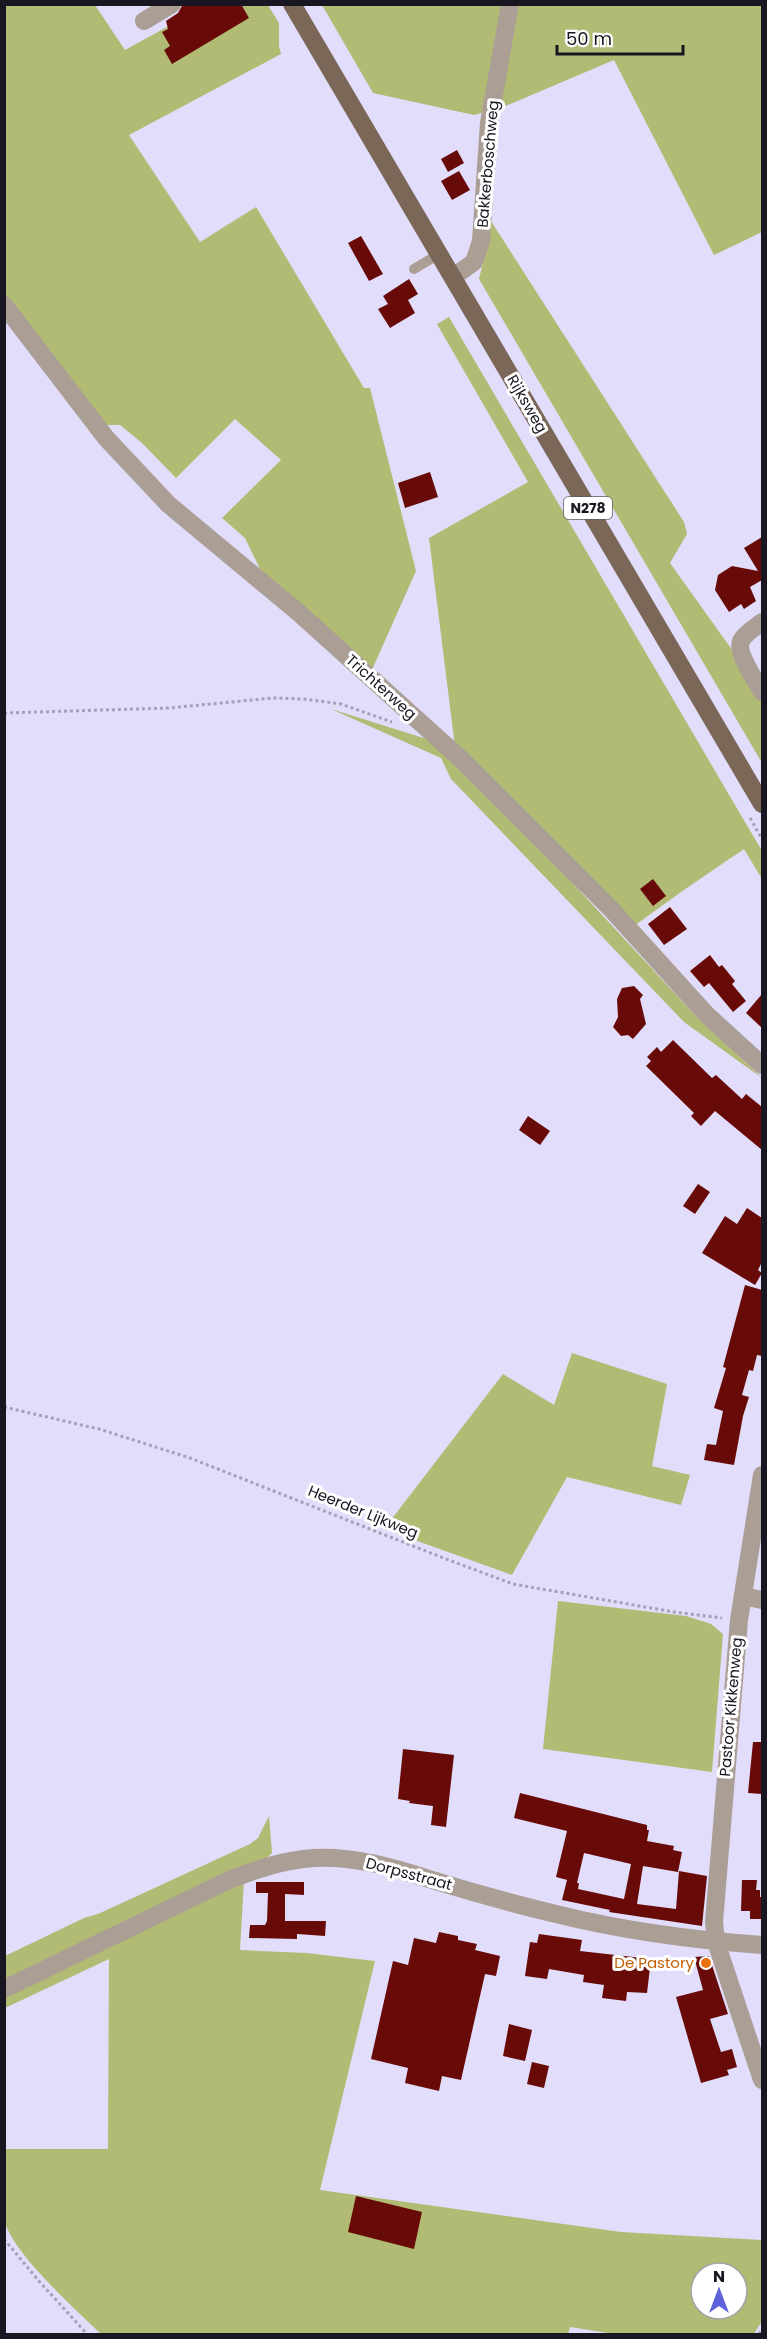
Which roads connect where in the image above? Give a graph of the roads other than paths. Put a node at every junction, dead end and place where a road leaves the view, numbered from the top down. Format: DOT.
graph roads {
  1 [pos="172,4"];
  2 [pos="292,4"];
  3 [pos="510,4"];
  4 [pos="144,21"];
  5 [pos="439,254"];
  6 [pos="414,269"];
  7 [pos="453,277"];
  8 [pos="4,305"];
  9 [pos="762,622"];
  10 [pos="762,692"];
  11 [pos="762,804"];
  12 [pos="762,1065"];
  13 [pos="762,1475"];
  14 [pos="743,1596"];
  15 [pos="762,1600"];
  16 [pos="716,1941"];
  17 [pos="762,1945"];
  18 [pos="4,1989"];
  19 [pos="762,2080"];
  1 -- 4 [label="street"];
  2 -- 5 [label="main road, Rijksweg / N278"];
  3 -- 7 [label="street, Bakkerboschweg"];
  5 -- 6 [label="lane"];
  5 -- 7 [label="main road, Rijksweg / N278"];
  7 -- 11 [label="main road, Rijksweg / N278"];
  8 -- 12 [label="street, Trichterweg"];
  9 -- 10 [label="street"];
  13 -- 14 [label="street, Pastoor Kikkenweg"];
  14 -- 15 [label="street"];
  14 -- 16 [label="street, Pastoor Kikkenweg"];
  16 -- 17 [label="street, Dorpsstraat"];
  16 -- 18 [label="street, Dorpsstraat"];
  16 -- 19 [label="street, Pastoor Kikkenweg"];
}
